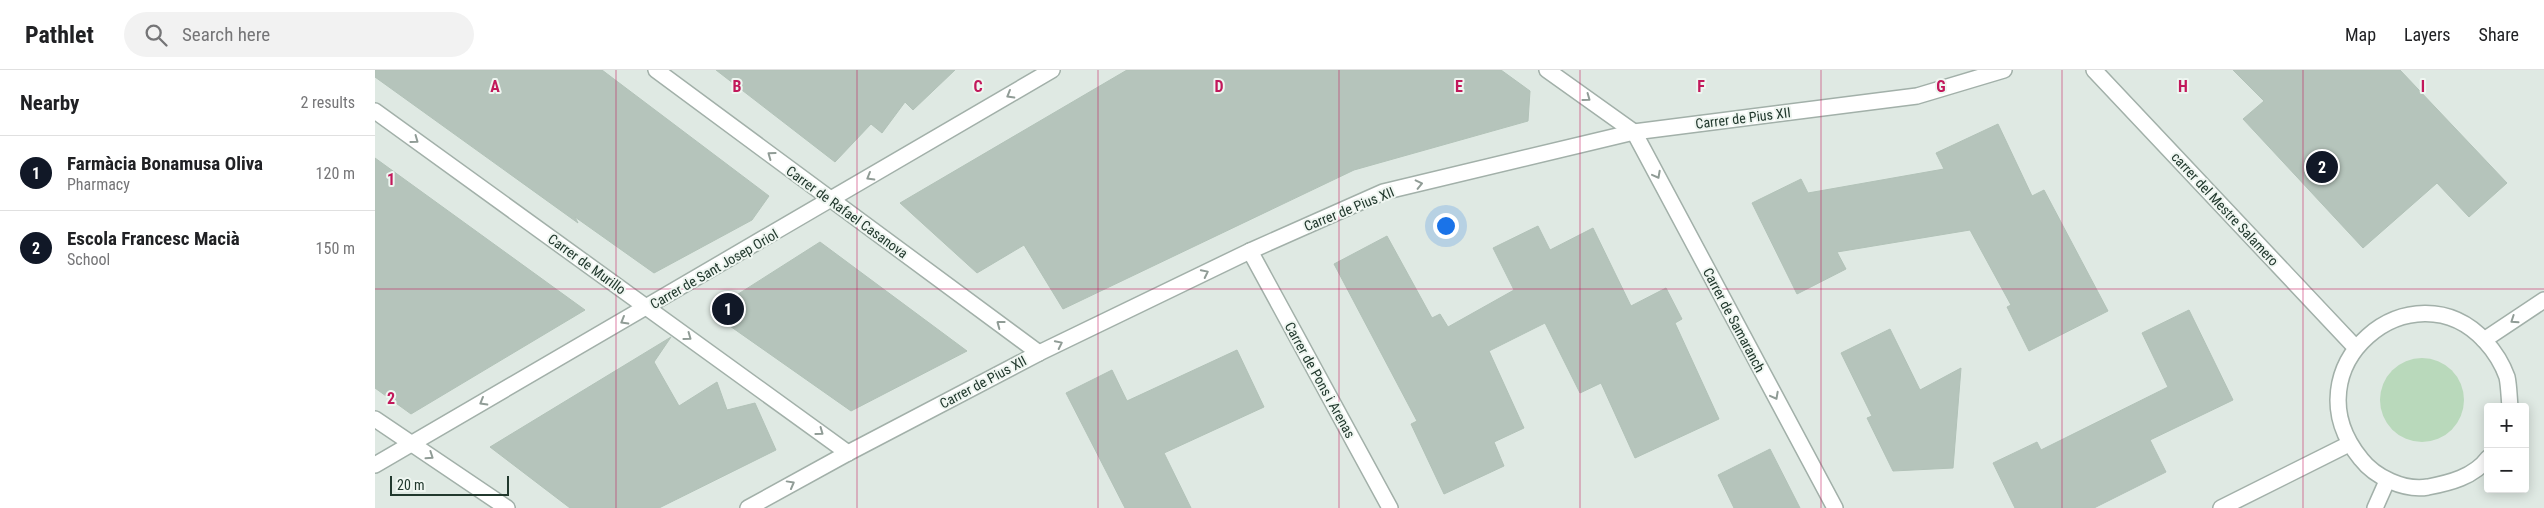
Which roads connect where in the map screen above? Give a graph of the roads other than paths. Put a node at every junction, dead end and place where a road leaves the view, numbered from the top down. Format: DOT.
graph roads {
  1 [pos="656,70"];
  2 [pos="1052,70"];
  3 [pos="1547,70"];
  4 [pos="2004,70"];
  5 [pos="2094,70"];
  6 [pos="375,112"];
  7 [pos="1634,132"];
  8 [pos="831,200"];
  9 [pos="1250,251"];
  10 [pos="2544,300"];
  11 [pos="647,308"];
  12 [pos="2484,340"];
  13 [pos="2355,347"];
  14 [pos="1039,353"];
  15 [pos="2510,403"];
  16 [pos="375,420"];
  17 [pos="411,444"];
  18 [pos="2349,444"];
  19 [pos="848,453"];
  20 [pos="2484,461"];
  21 [pos="375,465"];
  22 [pos="2387,481"];
  23 [pos="488,495"];
  24 [pos="480,508"];
  25 [pos="507,508"];
  26 [pos="748,508"];
  27 [pos="1390,508"];
  28 [pos="1835,508"];
  29 [pos="2221,508"];
  30 [pos="2375,508"];
  8 -- 1 [label="street, Carrer de Rafael Casanova, one-way"];
  2 -- 8 [label="street, Carrer de Sant Josep Oriol, one-way"];
  3 -- 7 [label="street, one-way"];
  4 -- 7 [label="street, Carrer de Pius XII"];
  5 -- 13 [label="street, carrer del Mestre Salamero"];
  6 -- 11 [label="street, Carrer de Murillo, one-way"];
  9 -- 7 [label="street, Carrer de Pius XII, one-way"];
  7 -- 28 [label="street, Carrer de Samaranch, one-way"];
  8 -- 11 [label="street, Carrer de Sant Josep Oriol"];
  14 -- 8 [label="street, Carrer de Rafael Casanova, one-way"];
  14 -- 9 [label="street, Carrer de Pius XII, one-way"];
  9 -- 27 [label="street, Carrer de Pons i Arenas"];
  10 -- 12 [label="street, one-way"];
  11 -- 17 [label="street, Carrer de Sant Josep Oriol, one-way"];
  11 -- 19 [label="street, Carrer de Murillo, one-way"];
  12 -- 13 [label="street"];
  12 -- 15 [label="street"];
  13 -- 18 [label="street"];
  14 -- 19 [label="street, Carrer de Pius XII"];
  16 -- 17 [label="street"];
  17 -- 21 [label="street, Carrer de Sant Josep Oriol"];
  17 -- 23 [label="street, one-way"];
  18 -- 22 [label="street"];
  18 -- 29 [label="street"];
  26 -- 19 [label="street, Carrer de Pius XII, one-way"];
  20 -- 22 [label="street"];
  22 -- 30 [label="street"];
  23 -- 24 [label="street"];
  23 -- 25 [label="street"];
}
